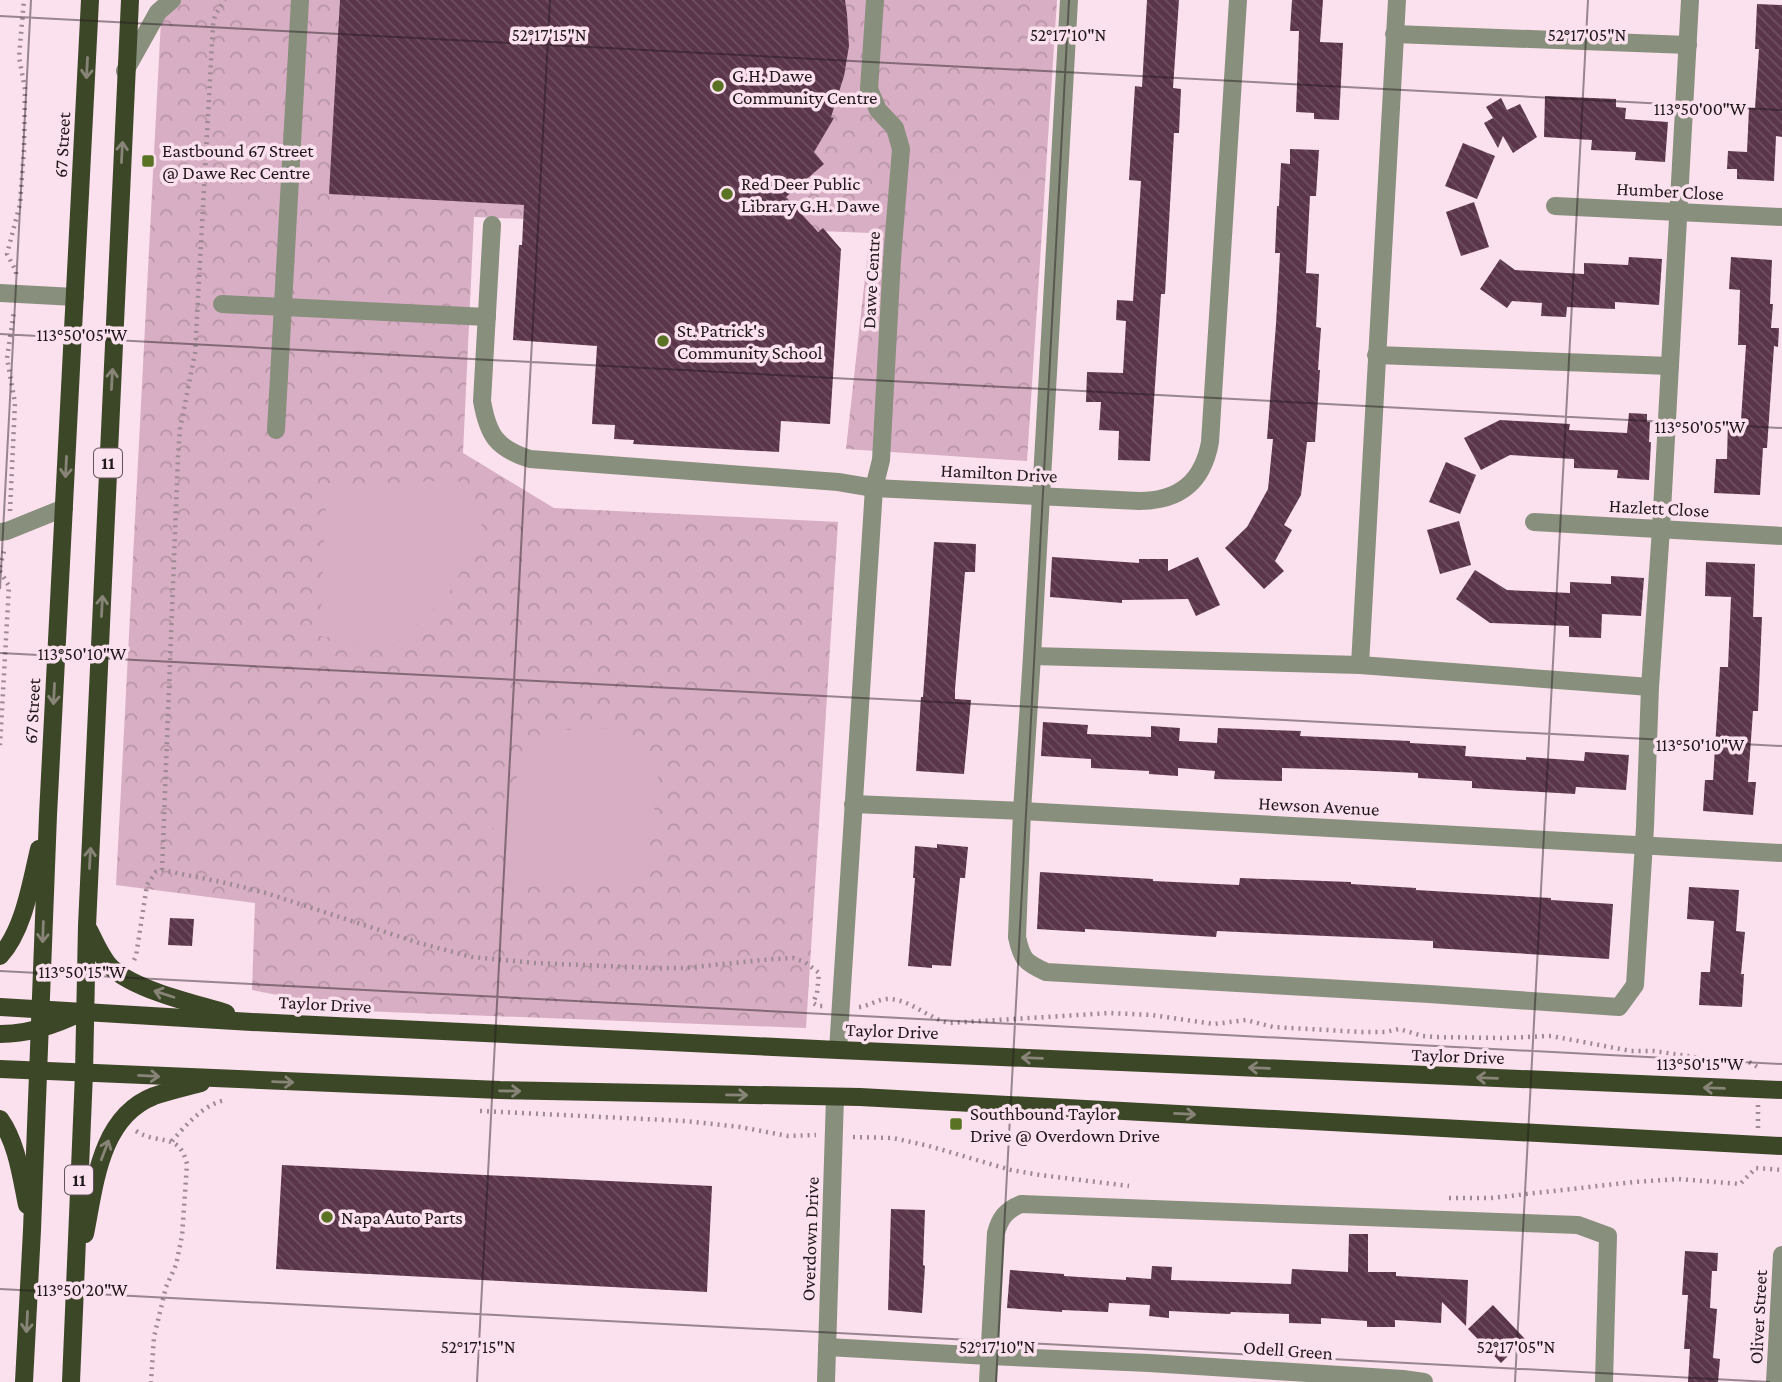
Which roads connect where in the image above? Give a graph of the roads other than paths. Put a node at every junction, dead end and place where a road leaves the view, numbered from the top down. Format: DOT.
graph roads {
  1 [pos="90,0"];
  2 [pos="130,0"];
  3 [pos="172,0"];
  4 [pos="300,0"];
  5 [pos="874,0"];
  6 [pos="1069,0"];
  7 [pos="1238,0"];
  8 [pos="1396,0"];
  9 [pos="1690,0"];
  10 [pos="1394,34"];
  11 [pos="1688,45"];
  12 [pos="125,71"];
  13 [pos="1555,206"];
  14 [pos="1679,212"];
  15 [pos="1782,218"];
  16 [pos="492,225"];
  17 [pos="8,294"];
  18 [pos="75,297"];
  19 [pos="222,304"];
  20 [pos="283,307"];
  21 [pos="487,317"];
  22 [pos="1376,355"];
  23 [pos="1670,366"];
  24 [pos="276,430"];
  25 [pos="874,488"];
  26 [pos="1041,497"];
  27 [pos="64,508"];
  28 [pos="1534,522"];
  29 [pos="1661,529"];
  30 [pos="0,533"];
  31 [pos="1782,536"];
  32 [pos="1032,656"];
  33 [pos="1360,665"];
  34 [pos="1650,687"];
  35 [pos="853,804"];
  36 [pos="1022,811"];
  37 [pos="48,815"];
  38 [pos="1644,844"];
  39 [pos="1782,853"];
  40 [pos="87,926"];
  41 [pos="0,956"];
  42 [pos="0,1007"];
  43 [pos="40,1009"];
  44 [pos="85,1011"];
  45 [pos="252,1022"];
  46 [pos="40,1029"];
  47 [pos="0,1034"];
  48 [pos="838,1050"];
  49 [pos="0,1069"];
  50 [pos="38,1072"];
  51 [pos="84,1073"];
  52 [pos="215,1079"];
  53 [pos="1782,1090"];
  54 [pos="835,1097"];
  55 [pos="0,1119"];
  56 [pos="1782,1146"];
  57 [pos="32,1230"];
  58 [pos="1782,1255"];
  59 [pos="74,1288"];
  60 [pos="827,1348"];
  61 [pos="989,1356"];
  62 [pos="1149,1363"];
  63 [pos="24,1382"];
  64 [pos="71,1382"];
  65 [pos="825,1382"];
  66 [pos="988,1382"];
  67 [pos="1149,1382"];
  68 [pos="1424,1382"];
  69 [pos="1604,1382"];
  70 [pos="1775,1382"];
  1 -- 18 [label="main road, 67 Street / 11, one-way"];
  2 -- 12 [label="main road, 11"];
  3 -- 12 [label="street"];
  4 -- 20 [label="street"];
  5 -- 25 [label="street, Dawe Centre"];
  6 -- 26 [label="street"];
  7 -- 26 [label="street, Hamilton Drive"];
  8 -- 10 [label="street"];
  9 -- 11 [label="street"];
  10 -- 11 [label="street"];
  10 -- 22 [label="street"];
  11 -- 14 [label="street"];
  40 -- 12 [label="main road, 11, one-way"];
  13 -- 14 [label="street, Humber Close"];
  14 -- 15 [label="street, Humber Close"];
  14 -- 23 [label="street"];
  16 -- 21 [label="street, Hamilton Drive"];
  17 -- 18 [label="street"];
  18 -- 27 [label="main road, 67 Street / 11, one-way"];
  19 -- 20 [label="street"];
  20 -- 21 [label="street"];
  20 -- 24 [label="street"];
  21 -- 25 [label="street, Hamilton Drive"];
  22 -- 23 [label="street"];
  22 -- 33 [label="street"];
  23 -- 29 [label="street"];
  25 -- 26 [label="street, Hamilton Drive"];
  25 -- 35 [label="street"];
  26 -- 32 [label="street"];
  27 -- 30 [label="street"];
  27 -- 37 [label="main road, 67 Street / 11, one-way"];
  28 -- 29 [label="street, Hazlett Close"];
  29 -- 31 [label="street, Hazlett Close"];
  29 -- 34 [label="street"];
  32 -- 33 [label="street"];
  32 -- 36 [label="street"];
  33 -- 34 [label="street"];
  34 -- 38 [label="street"];
  35 -- 36 [label="street, Hewson Avenue"];
  35 -- 48 [label="street"];
  36 -- 38 [label="street, Hewson Avenue"];
  36 -- 38 [label="street"];
  37 -- 41 [label="main road"];
  37 -- 43 [label="main road, 67 Street / 11, one-way"];
  38 -- 39 [label="street, Hewson Avenue"];
  40 -- 44 [label="main road, 11"];
  45 -- 40 [label="main road, one-way"];
  42 -- 43 [label="main road, Taylor Drive"];
  43 -- 44 [label="main road, Taylor Drive"];
  43 -- 46 [label="main road, 67 Street / 11"];
  44 -- 45 [label="main road, Taylor Drive"];
  44 -- 46 [label="main road"];
  44 -- 51 [label="main road, 11"];
  45 -- 48 [label="main road, Taylor Drive"];
  46 -- 47 [label="main road"];
  46 -- 50 [label="main road, 67 Street / 11"];
  53 -- 48 [label="main road, Taylor Drive, one-way"];
  49 -- 50 [label="main road"];
  50 -- 51 [label="main road"];
  50 -- 57 [label="main road, 67 Street / 11"];
  51 -- 52 [label="main road, one-way"];
  51 -- 59 [label="main road, 11"];
  52 -- 54 [label="main road, one-way"];
  59 -- 52 [label="main road, one-way"];
  54 -- 56 [label="main road, one-way"];
  54 -- 60 [label="street, Overdown Drive"];
  55 -- 57 [label="main road"];
  57 -- 63 [label="main road, 67 Street / 11, one-way"];
  58 -- 70 [label="street, Oliver Street"];
  59 -- 64 [label="main road, 11"];
  60 -- 61 [label="street, Odell Green"];
  60 -- 65 [label="street, Overdown Drive"];
  61 -- 62 [label="street, Odell Green"];
  61 -- 66 [label="street"];
  61 -- 69 [label="street"];
  62 -- 67 [label="street"];
  62 -- 68 [label="street, Odell Green"];
}
